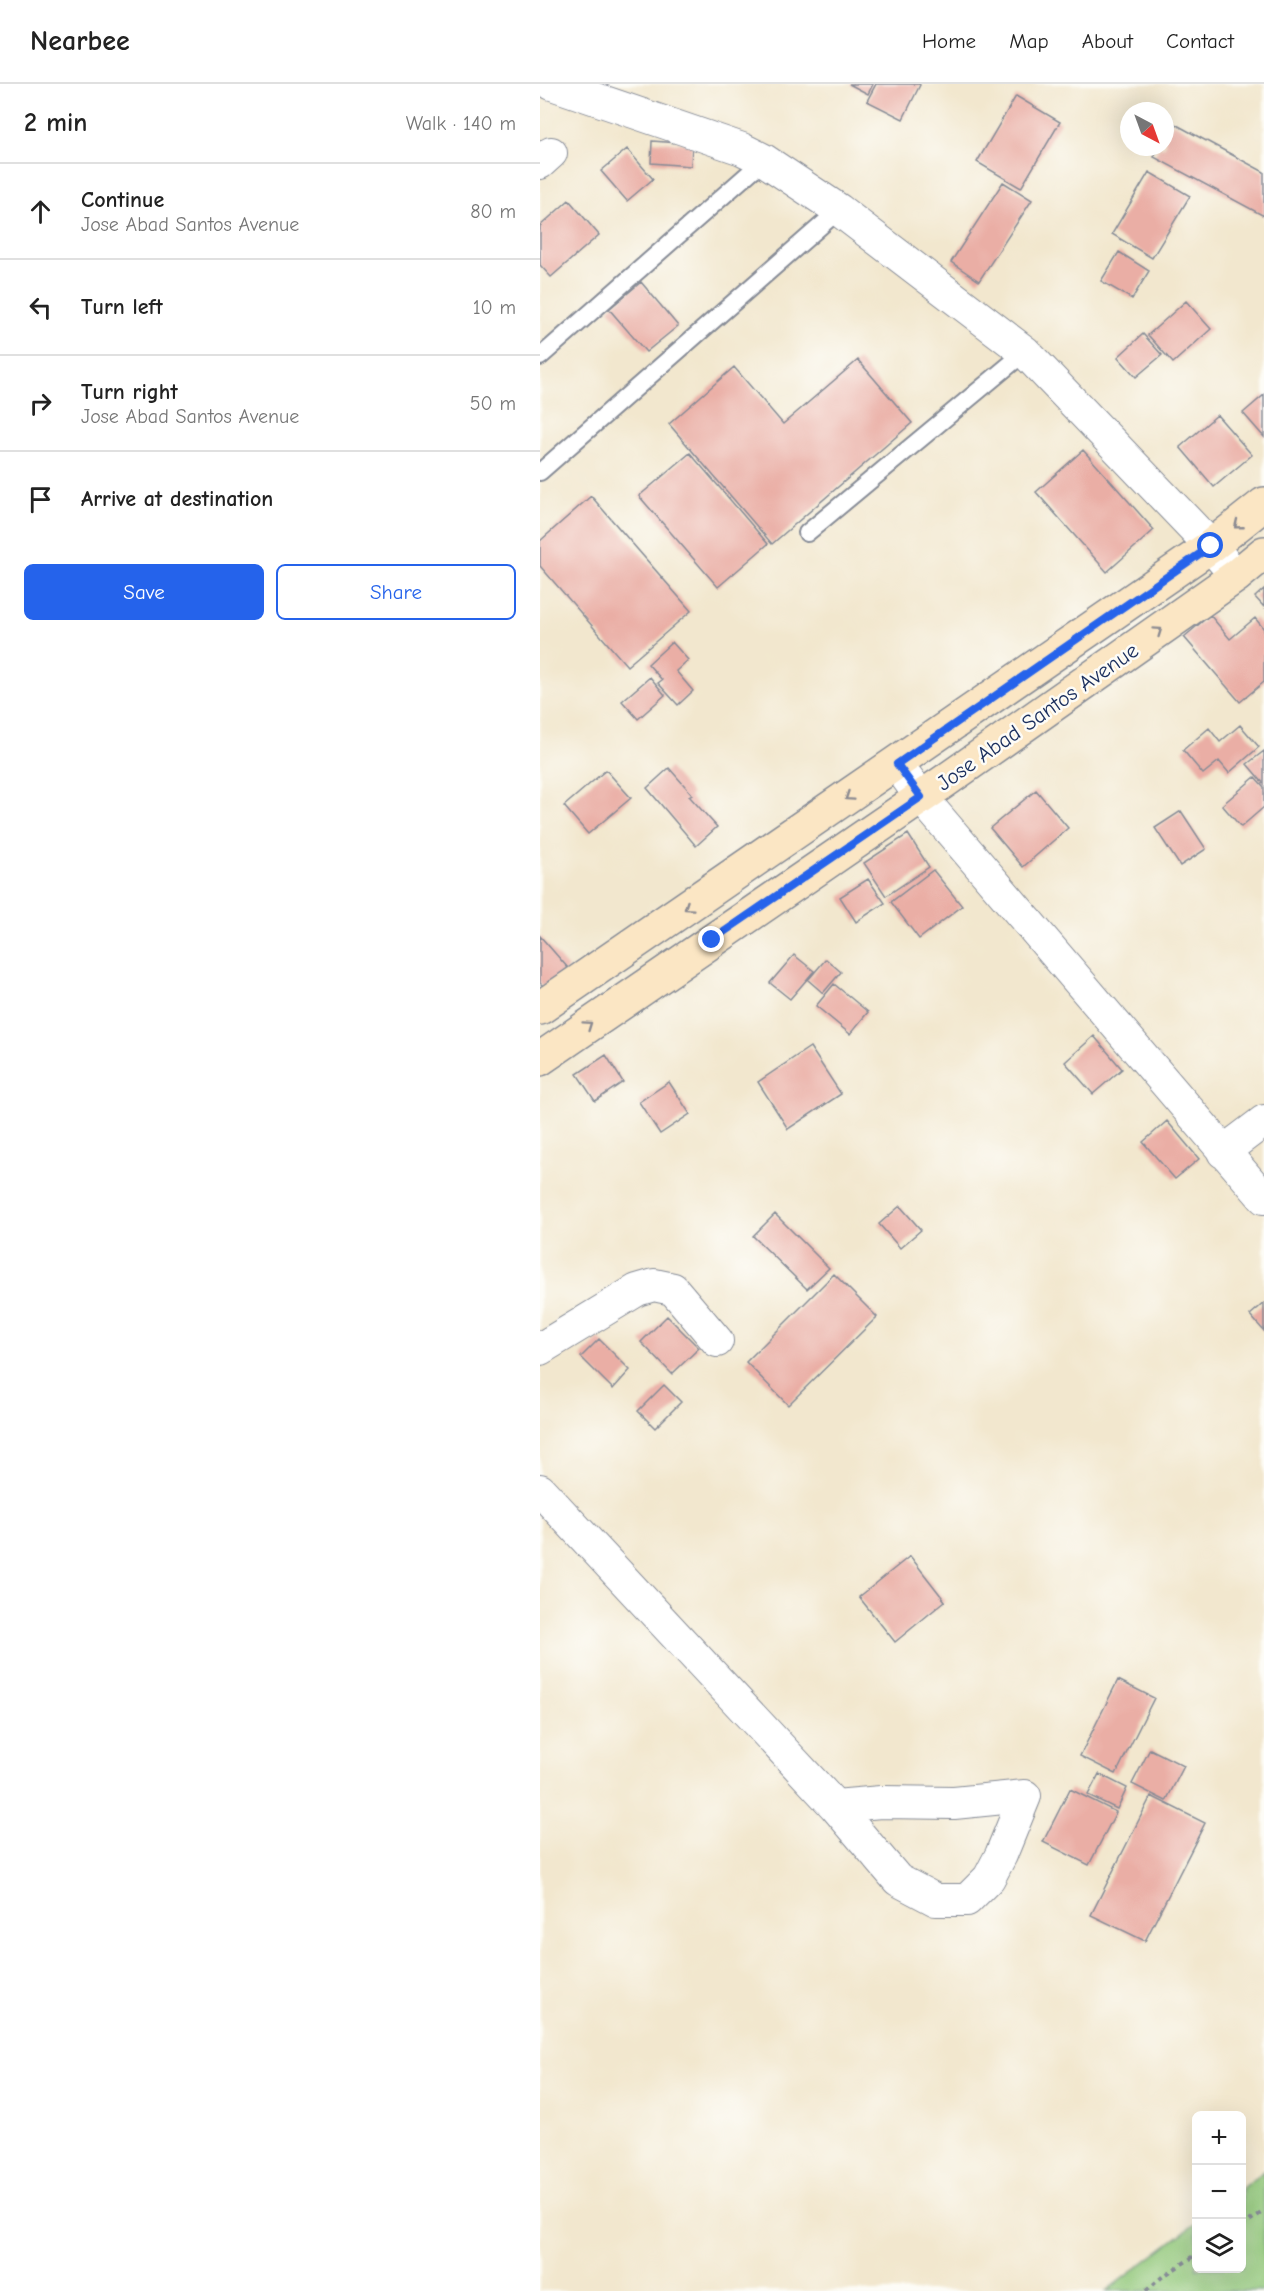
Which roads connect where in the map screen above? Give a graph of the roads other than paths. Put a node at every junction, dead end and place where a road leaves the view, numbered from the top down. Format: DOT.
graph roads {
  1 [pos="552,84"];
  2 [pos="764,160"];
  3 [pos="839,210"];
  4 [pos="1025,352"];
  5 [pos="540,357"];
  6 [pos="540,472"];
  7 [pos="1264,504"];
  8 [pos="807,533"];
  9 [pos="1211,546"];
  10 [pos="1264,553"];
  11 [pos="1236,576"];
  12 [pos="897,764"];
  13 [pos="921,797"];
  14 [pos="540,1008"];
  15 [pos="540,1059"];
  16 [pos="1264,1121"];
  17 [pos="1223,1152"];
  18 [pos="1264,1198"];
  19 [pos="717,1341"];
  20 [pos="540,1349"];
  21 [pos="540,1490"];
  22 [pos="835,1806"];
  1 -- 2 [label="street"];
  2 -- 3 [label="street"];
  2 -- 5 [label="lane"];
  3 -- 4 [label="street"];
  3 -- 6 [label="lane"];
  4 -- 8 [label="lane"];
  4 -- 9 [label="street"];
  7 -- 9 [label="main road, Jose Abad Santos Avenue, one-way"];
  9 -- 11 [label="street"];
  9 -- 12 [label="main road, Jose Abad Santos Avenue"];
  10 -- 11 [label="main road, Jose Abad Santos Avenue"];
  13 -- 11 [label="main road, Jose Abad Santos Avenue, one-way"];
  12 -- 13 [label="street"];
  12 -- 14 [label="main road, Jose Abad Santos Avenue, one-way"];
  15 -- 13 [label="main road, Jose Abad Santos Avenue, one-way"];
  13 -- 17 [label="street"];
  16 -- 17 [label="street"];
  17 -- 18 [label="street"];
  19 -- 20 [label="street"];
  21 -- 22 [label="street"];
  22 -- 22 [label="street"];
}
